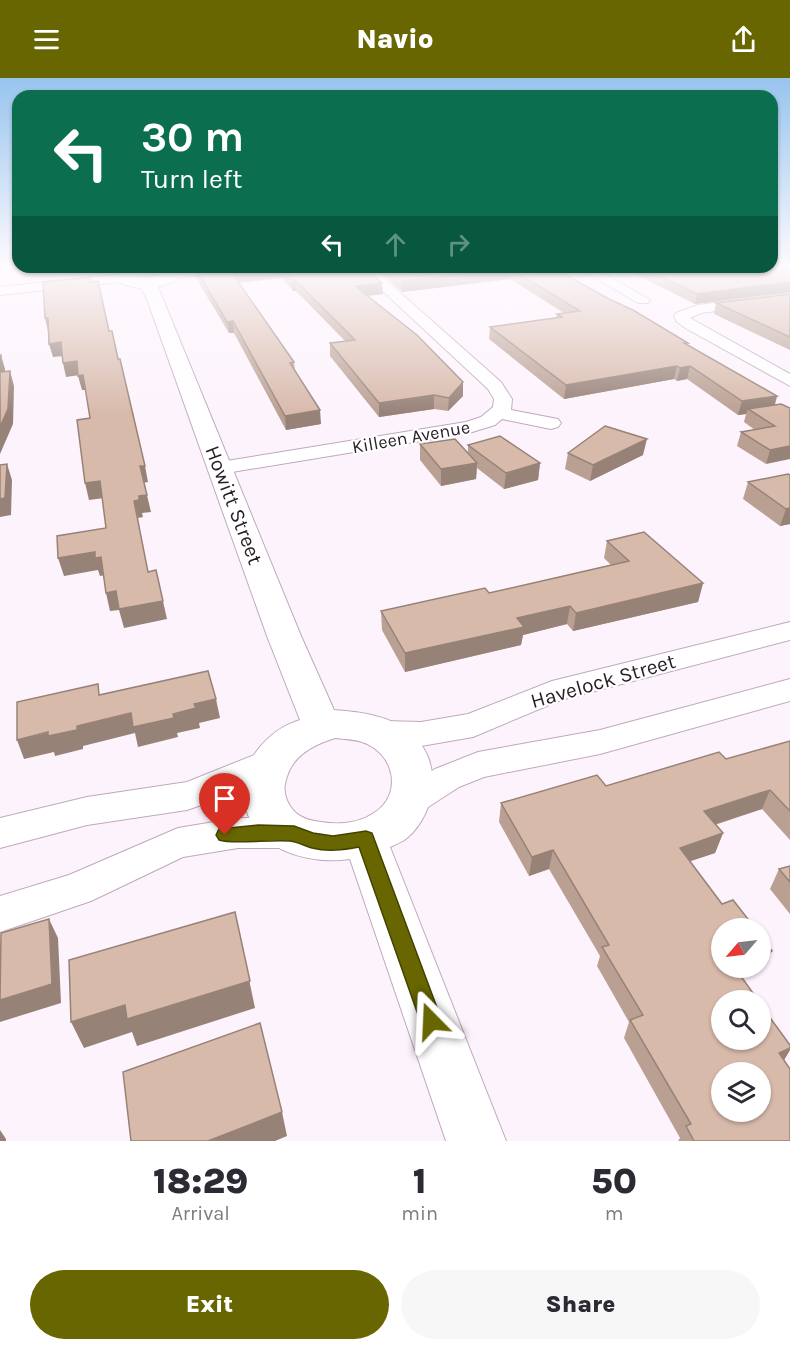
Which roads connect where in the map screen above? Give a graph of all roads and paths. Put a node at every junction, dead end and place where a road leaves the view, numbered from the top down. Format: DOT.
graph roads {
  1 [pos="162,315"];
  2 [pos="416,315"];
  3 [pos="683,315"];
  4 [pos="790,381"];
  5 [pos="499,413"];
  6 [pos="551,423"];
  7 [pos="220,468"];
  8 [pos="790,631"];
  9 [pos="790,690"];
  10 [pos="322,726"];
  11 [pos="383,733"];
  12 [pos="269,762"];
  13 [pos="410,801"];
  14 [pos="0,833"];
  15 [pos="294,833"];
  16 [pos="366,839"];
  17 [pos="0,914"];
  18 [pos="476,1141"];
  1 -- 7 [label="street, Howitt Street"];
  2 -- 5 [label="street, Killeen Avenue"];
  3 -- 4 [label="street"];
  5 -- 6 [label="street"];
  5 -- 7 [label="street, Killeen Avenue"];
  7 -- 10 [label="street, Howitt Street"];
  8 -- 11 [label="street, Havelock Street"];
  9 -- 13 [label="street"];
  10 -- 11 [label="street"];
  10 -- 12 [label="street"];
  11 -- 13 [label="street"];
  12 -- 14 [label="street"];
  12 -- 15 [label="street"];
  13 -- 16 [label="street"];
  15 -- 16 [label="street"];
  15 -- 17 [label="street"];
  16 -- 18 [label="street"];
}
